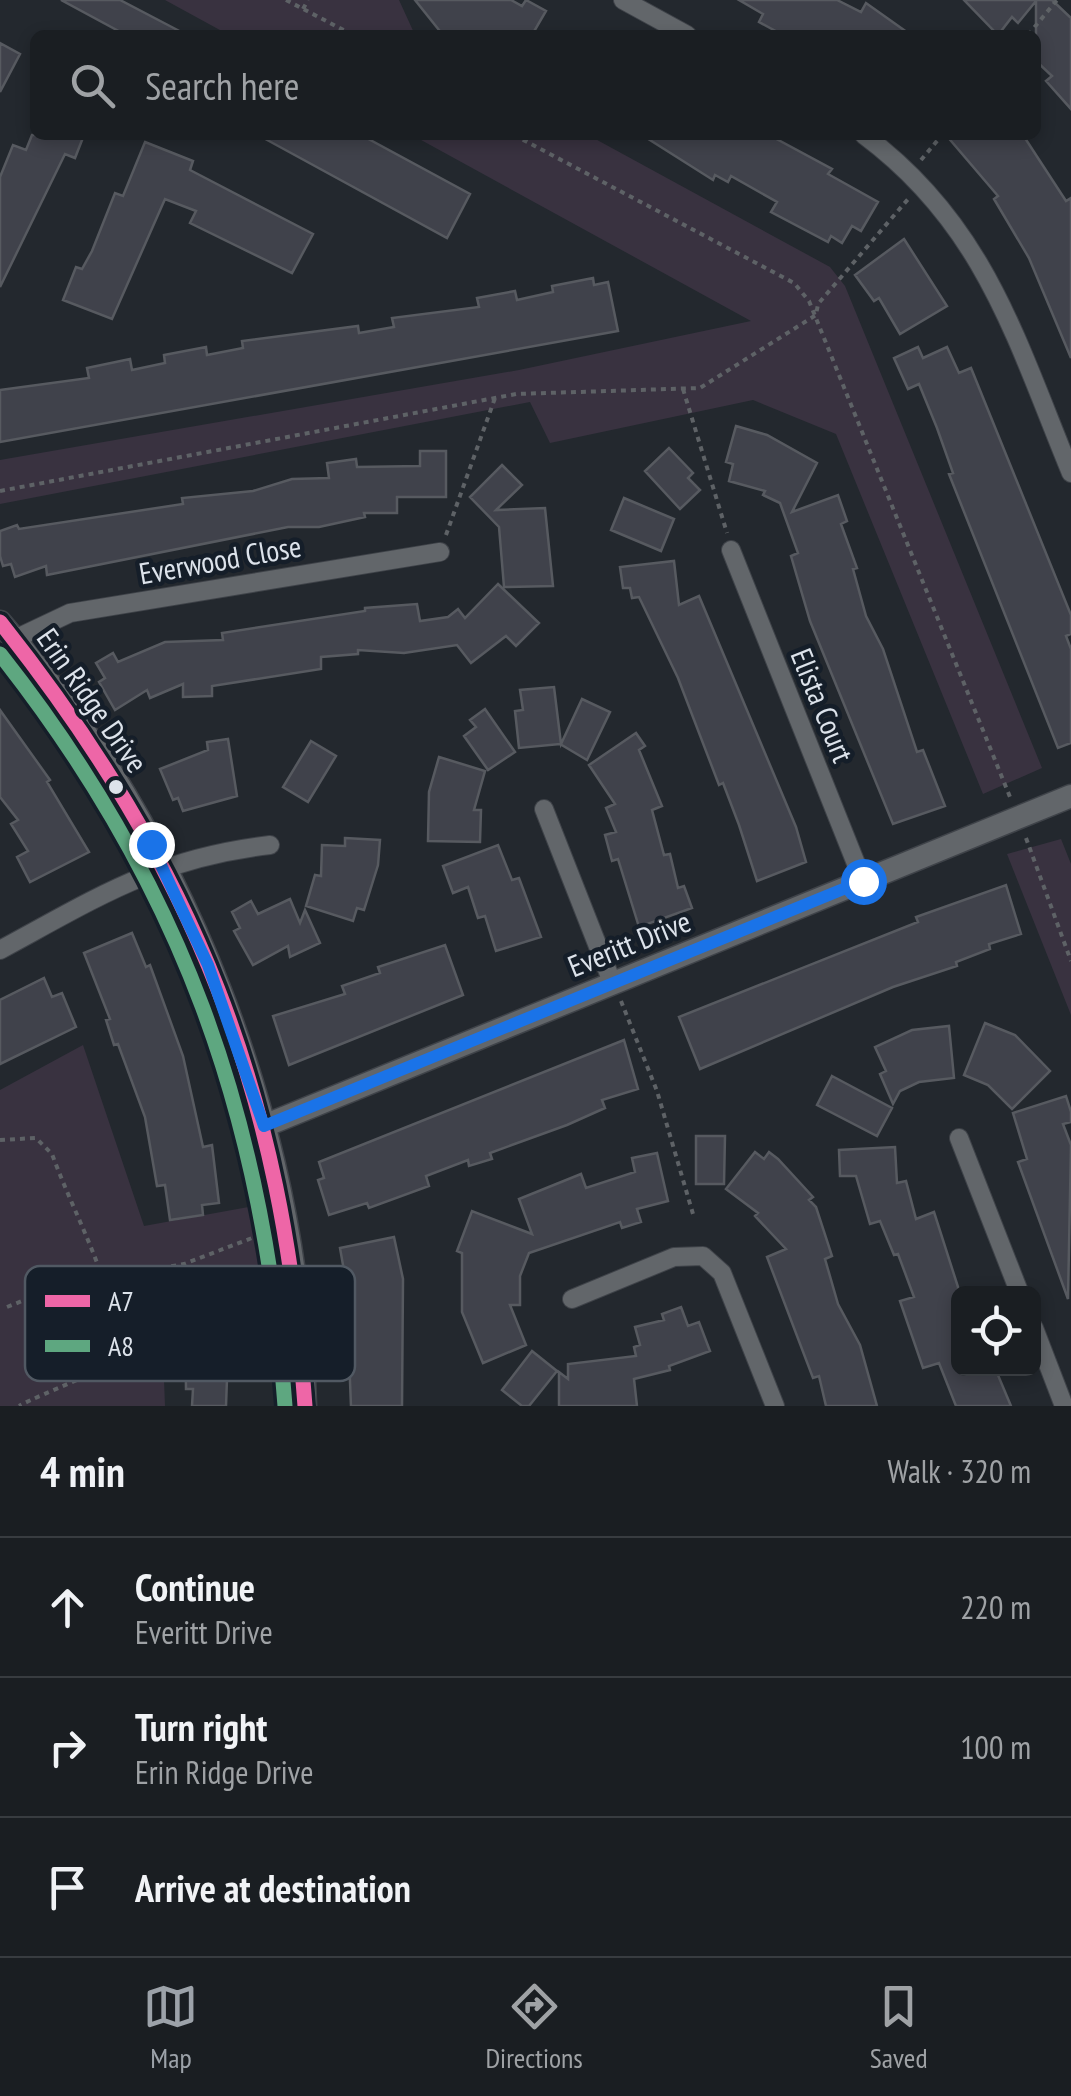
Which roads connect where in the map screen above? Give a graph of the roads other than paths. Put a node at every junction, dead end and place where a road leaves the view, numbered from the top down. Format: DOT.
graph roads {
  1 [pos="623,0"];
  2 [pos="678,30"];
  3 [pos="870,140"];
  4 [pos="1071,474"];
  5 [pos="731,550"];
  6 [pos="440,552"];
  7 [pos="8,631"];
  8 [pos="1071,796"];
  9 [pos="544,809"];
  10 [pos="270,845"];
  11 [pos="163,866"];
  12 [pos="863,881"];
  13 [pos="0,950"];
  14 [pos="612,982"];
  15 [pos="264,1126"];
  16 [pos="959,1138"];
  17 [pos="294,1266"];
  18 [pos="1017,1286"];
  19 [pos="572,1299"];
  20 [pos="1041,1346"];
  21 [pos="303,1381"];
  22 [pos="305,1406"];
  23 [pos="775,1406"];
  24 [pos="1064,1406"];
  1 -- 2 [label="street"];
  3 -- 4 [label="street"];
  5 -- 12 [label="street, Elista Court"];
  6 -- 7 [label="street, Everwood Close"];
  7 -- 11 [label="street, Erin Ridge Drive"];
  8 -- 12 [label="street, Everitt Drive"];
  9 -- 14 [label="street"];
  10 -- 11 [label="street"];
  11 -- 13 [label="street"];
  11 -- 15 [label="street, Erin Ridge Drive"];
  12 -- 14 [label="street, Everitt Drive"];
  14 -- 15 [label="street, Everitt Drive"];
  15 -- 17 [label="street, Erin Ridge Drive"];
  16 -- 18 [label="street"];
  19 -- 23 [label="street"];
  20 -- 24 [label="street"];
  21 -- 22 [label="street, Erin Ridge Drive"];
}
